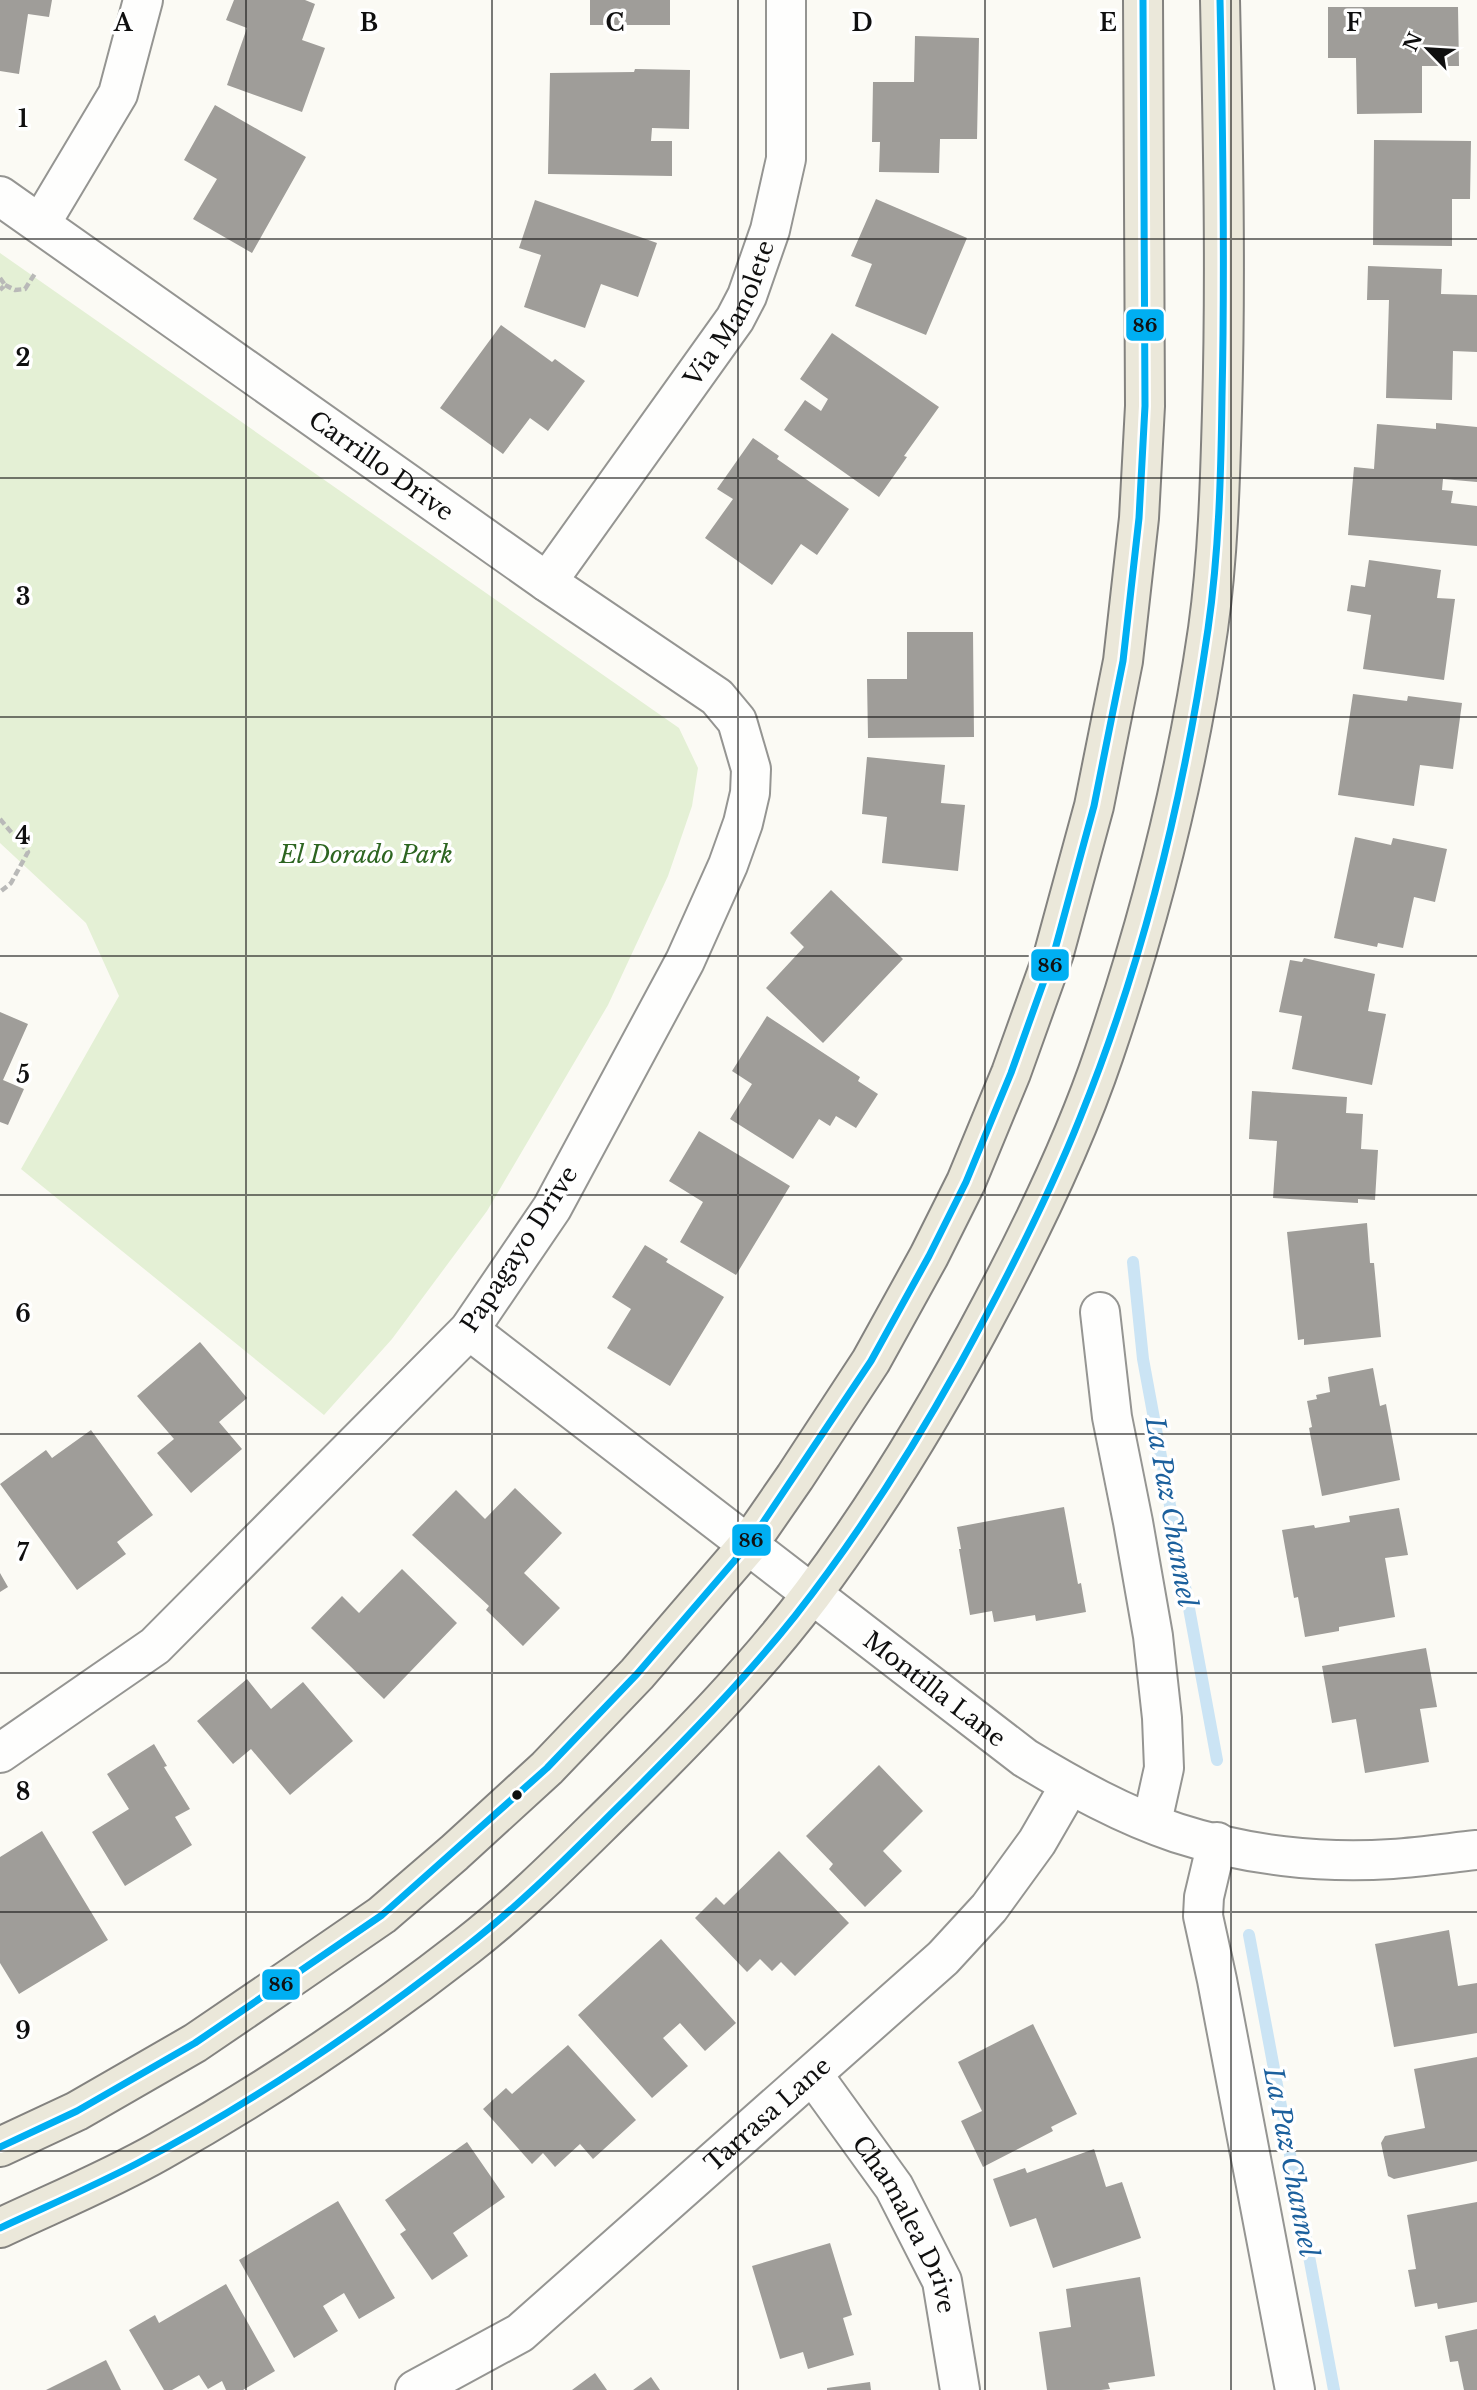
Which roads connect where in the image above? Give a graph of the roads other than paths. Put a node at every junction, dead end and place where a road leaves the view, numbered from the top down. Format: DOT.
graph roads {
  1 [pos="143,0"];
  2 [pos="786,0"];
  3 [pos="1143,0"];
  4 [pos="1220,0"];
  5 [pos="0,196"];
  6 [pos="41,223"];
  7 [pos="547,582"];
  8 [pos="746,747"];
  9 [pos="1100,1312"];
  10 [pos="469,1330"];
  11 [pos="748,1545"];
  12 [pos="812,1594"];
  13 [pos="0,1753"];
  14 [pos="1070,1785"];
  15 [pos="1152,1822"];
  16 [pos="1217,1842"];
  17 [pos="1477,1850"];
  18 [pos="813,2074"];
  19 [pos="0,2147"];
  20 [pos="0,2228"];
  21 [pos="415,2390"];
  22 [pos="960,2390"];
  23 [pos="1295,2390"];
  1 -- 6 [label="street"];
  2 -- 7 [label="street, Via Manolete"];
  3 -- 11 [label="main road"];
  4 -- 12 [label="main road"];
  5 -- 6 [label="street, Carrillo Drive"];
  6 -- 7 [label="street, Carrillo Drive"];
  7 -- 8 [label="street, Carrillo Drive"];
  8 -- 10 [label="street, Papagayo Drive"];
  9 -- 15 [label="street"];
  10 -- 11 [label="street, Montilla Lane"];
  10 -- 13 [label="street, Papagayo Drive"];
  11 -- 12 [label="street, Montilla Lane"];
  11 -- 19 [label="main road"];
  12 -- 14 [label="street, Montilla Lane"];
  12 -- 20 [label="main road"];
  14 -- 15 [label="street, Montilla Lane"];
  14 -- 18 [label="street, Tarrasa Lane"];
  15 -- 16 [label="street, Montilla Lane"];
  16 -- 17 [label="street, Montilla Lane"];
  16 -- 23 [label="street"];
  18 -- 21 [label="street, Tarrasa Lane"];
  18 -- 22 [label="street, Chamalea Drive"];
}
